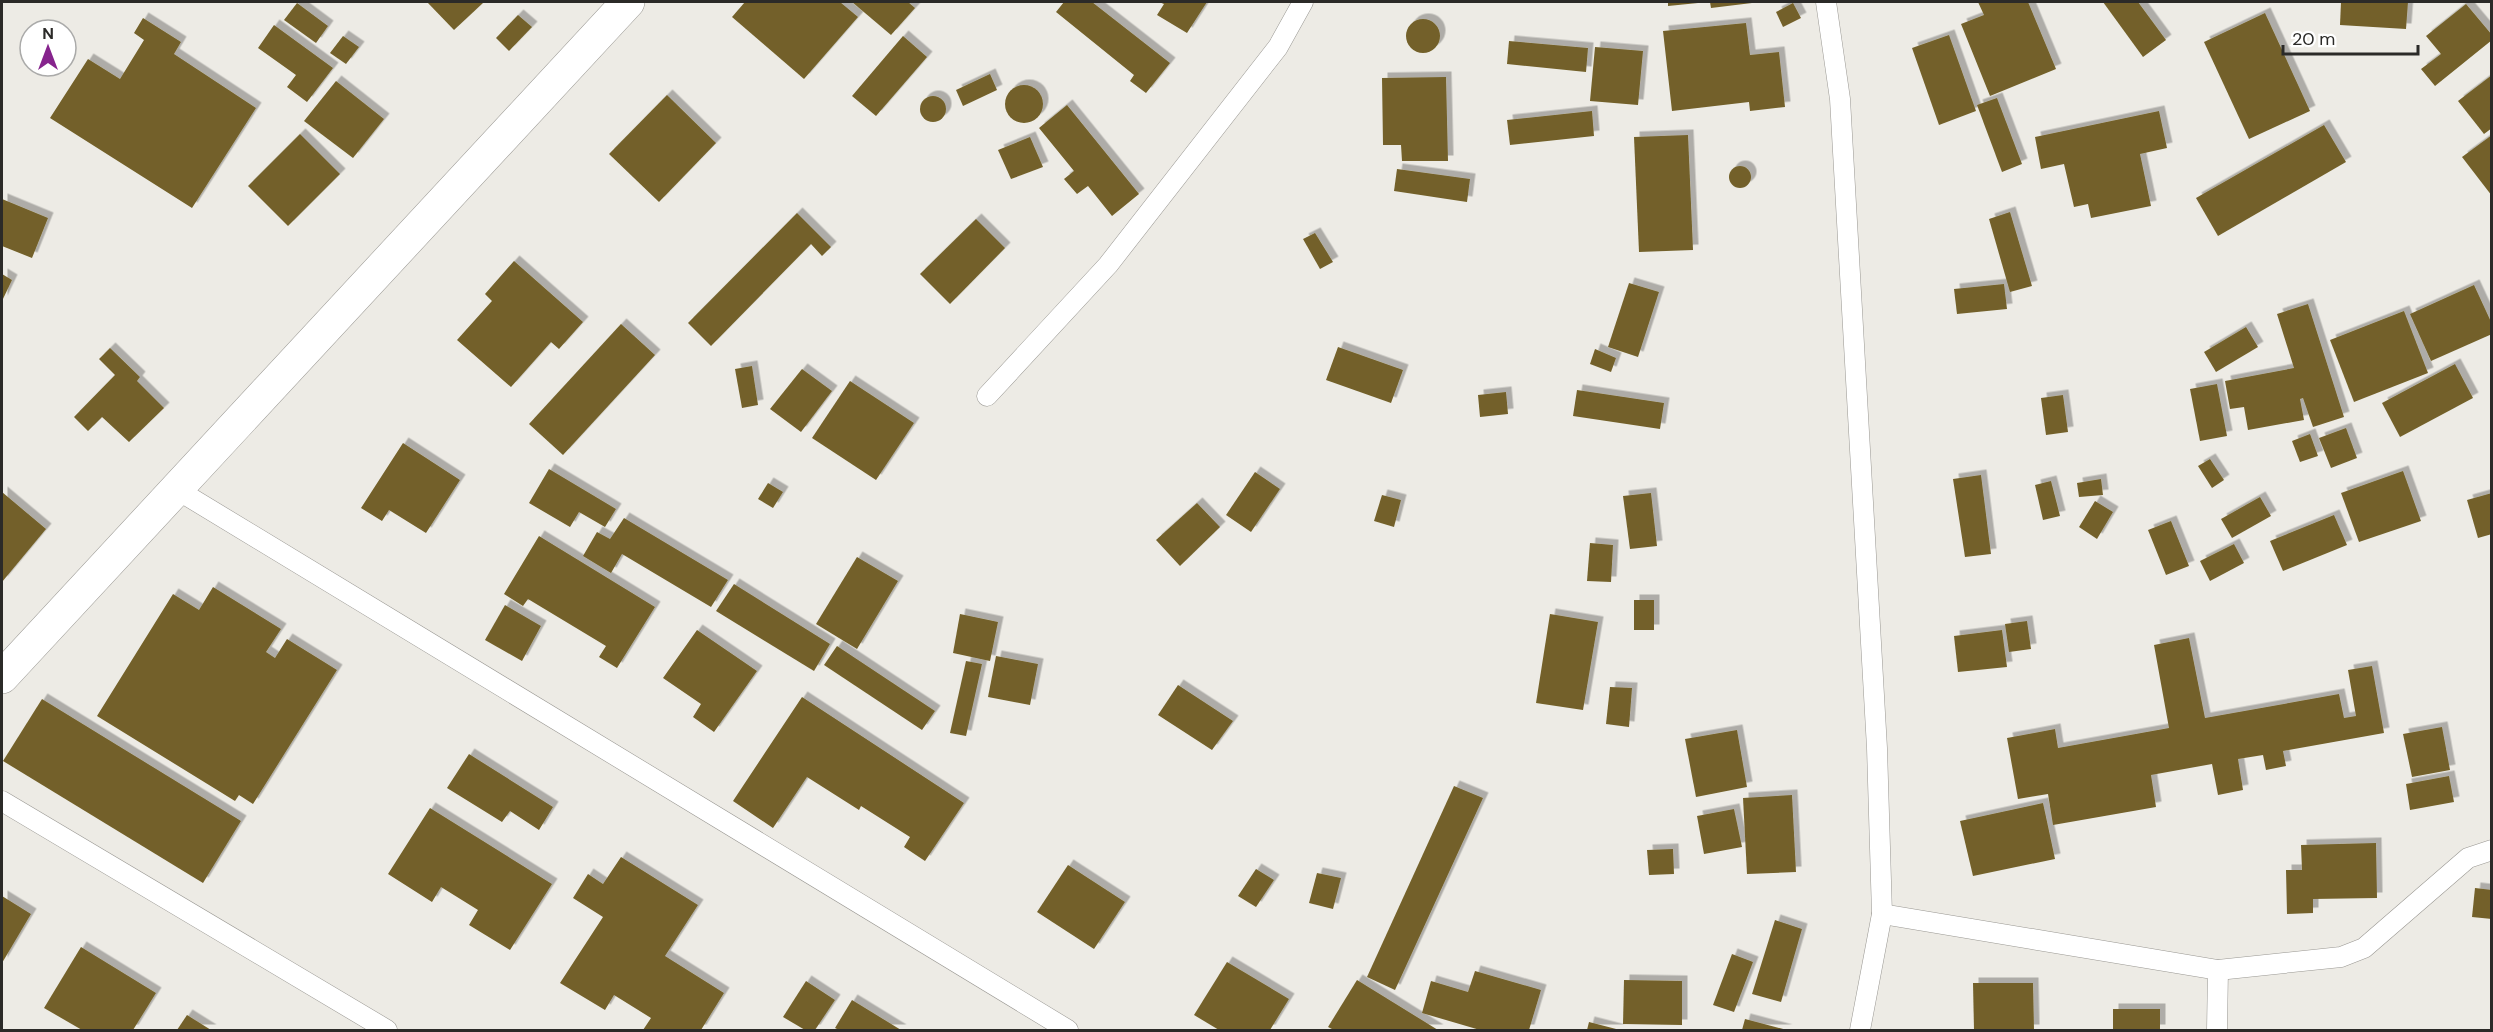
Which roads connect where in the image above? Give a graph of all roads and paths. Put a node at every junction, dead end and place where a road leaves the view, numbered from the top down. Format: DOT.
graph roads {
  1 [pos="628,2"];
  2 [pos="1303,2"];
  3 [pos="1828,3"];
  4 [pos="987,396"];
  5 [pos="176,489"];
  6 [pos="2,677"];
  7 [pos="2,801"];
  8 [pos="2492,850"];
  9 [pos="1882,914"];
  10 [pos="2218,970"];
  11 [pos="387,1030"];
  12 [pos="1068,1030"];
  13 [pos="1860,1030"];
  14 [pos="2217,1030"];
  1 -- 5 [label="main road"];
  2 -- 4 [label="lane"];
  3 -- 9 [label="lane"];
  5 -- 6 [label="main road"];
  5 -- 12 [label="lane"];
  7 -- 11 [label="lane"];
  8 -- 10 [label="lane"];
  9 -- 10 [label="lane"];
  9 -- 13 [label="lane"];
  10 -- 14 [label="lane"];
}
